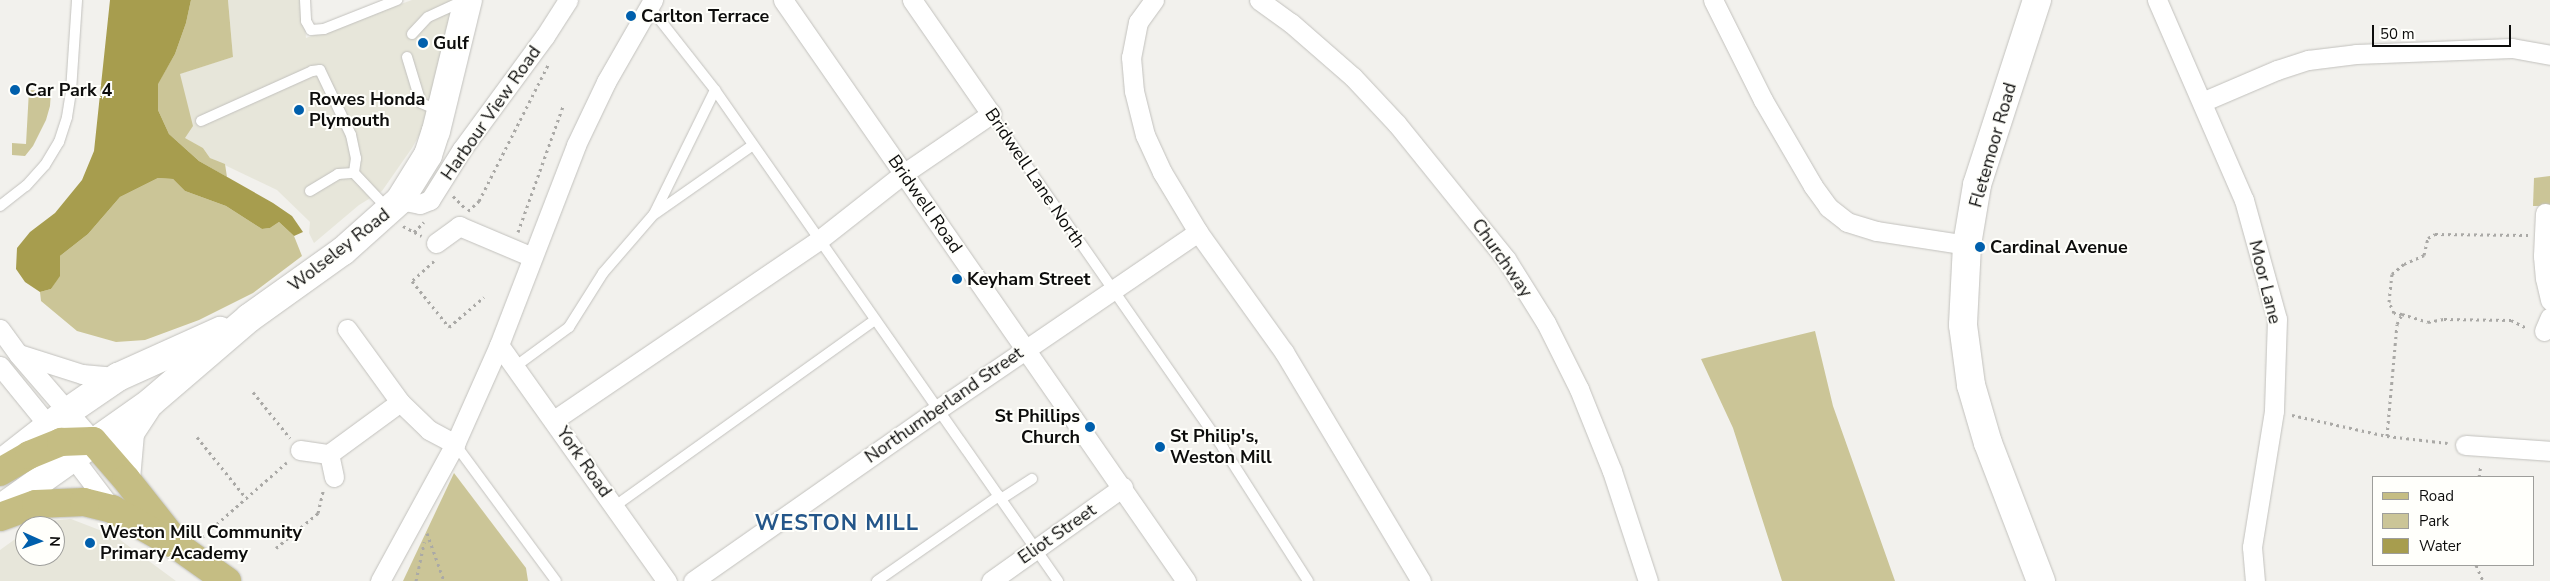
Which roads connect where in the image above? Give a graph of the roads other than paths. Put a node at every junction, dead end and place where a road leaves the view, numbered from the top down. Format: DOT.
graph roads {
  1 [pos="77,0"];
  2 [pos="305,0"];
  3 [pos="397,0"];
  4 [pos="467,0"];
  5 [pos="568,0"];
  6 [pos="783,0"];
  7 [pos="912,0"];
  8 [pos="1154,0"];
  9 [pos="1259,0"];
  10 [pos="1714,0"];
  11 [pos="2037,0"];
  12 [pos="2157,0"];
  13 [pos="651,3"];
  14 [pos="412,34"];
  15 [pos="2550,55"];
  16 [pos="407,57"];
  17 [pos="715,90"];
  18 [pos="2202,102"];
  19 [pos="441,112"];
  20 [pos="991,114"];
  21 [pos="201,121"];
  22 [pos="753,145"];
  23 [pos="354,173"];
  24 [pos="903,174"];
  25 [pos="310,191"];
  26 [pos="0,206"];
  27 [pos="392,209"];
  28 [pos="2545,213"];
  29 [pos="654,214"];
  30 [pos="1198,232"];
  31 [pos="820,240"];
  32 [pos="436,243"];
  33 [pos="1967,245"];
  34 [pos="532,257"];
  35 [pos="1112,290"];
  36 [pos="2550,300"];
  37 [pos="249,318"];
  38 [pos="875,320"];
  39 [pos="0,329"];
  40 [pos="347,329"];
  41 [pos="499,345"];
  42 [pos="1027,349"];
  43 [pos="18,354"];
  44 [pos="0,366"];
  45 [pos="516,366"];
  46 [pos="118,377"];
  47 [pos="151,402"];
  48 [pos="400,402"];
  49 [pos="936,410"];
  50 [pos="554,420"];
  51 [pos="72,437"];
  52 [pos="455,444"];
  53 [pos="2465,445"];
  54 [pos="300,450"];
  55 [pos="2550,452"];
  56 [pos="329,454"];
  57 [pos="0,464"];
  58 [pos="0,472"];
  59 [pos="334,477"];
  60 [pos="126,479"];
  61 [pos="1032,479"];
  62 [pos="1123,487"];
  63 [pos="1000,498"];
  64 [pos="615,506"];
  65 [pos="0,509"];
  66 [pos="112,509"];
  67 [pos="0,517"];
  68 [pos="1036,549"];
  69 [pos="184,550"];
  70 [pos="227,581"];
  71 [pos="380,581"];
  72 [pos="556,581"];
  73 [pos="667,581"];
  74 [pos="692,581"];
  75 [pos="877,581"];
  76 [pos="991,581"];
  77 [pos="1058,581"];
  78 [pos="1186,581"];
  79 [pos="1308,581"];
  80 [pos="1421,581"];
  81 [pos="1648,581"];
  82 [pos="2041,581"];
  83 [pos="2255,581"];
  1 -- 26 [label="lane"];
  2 -- 3 [label="lane"];
  4 -- 14 [label="lane"];
  4 -- 19 [label="street, Wolseley Road"];
  5 -- 27 [label="street, Harbour View Road"];
  6 -- 24 [label="street, Bridwell Road"];
  7 -- 20 [label="street, Bridwell Lane North"];
  8 -- 30 [label="street"];
  9 -- 81 [label="street, Churchway"];
  10 -- 33 [label="street"];
  11 -- 33 [label="street, Fletemoor Road"];
  12 -- 18 [label="street, Moor Lane"];
  13 -- 17 [label="lane"];
  13 -- 34 [label="street"];
  15 -- 18 [label="street"];
  16 -- 19 [label="lane"];
  17 -- 22 [label="lane"];
  17 -- 29 [label="lane"];
  18 -- 83 [label="street, Moor Lane"];
  19 -- 27 [label="street, Wolseley Road"];
  20 -- 24 [label="street"];
  20 -- 35 [label="lane, Bridwell Lane North"];
  21 -- 23 [label="lane"];
  22 -- 29 [label="lane"];
  22 -- 31 [label="lane"];
  23 -- 25 [label="lane"];
  23 -- 27 [label="lane"];
  24 -- 31 [label="street"];
  24 -- 42 [label="street, Bridwell Road"];
  27 -- 37 [label="street, Wolseley Road"];
  28 -- 36 [label="street"];
  29 -- 45 [label="lane"];
  30 -- 35 [label="street, Northumberland Street"];
  30 -- 80 [label="street"];
  31 -- 38 [label="lane"];
  31 -- 50 [label="street"];
  32 -- 34 [label="street"];
  33 -- 82 [label="street, Fletemoor Road"];
  34 -- 41 [label="street"];
  35 -- 42 [label="street, Northumberland Street"];
  35 -- 79 [label="lane, Bridwell Lane North"];
  37 -- 46 [label="street, Wolseley Road"];
  37 -- 47 [label="street, Wolseley Road"];
  38 -- 49 [label="lane"];
  38 -- 64 [label="lane"];
  39 -- 43 [label="street"];
  40 -- 48 [label="street"];
  41 -- 45 [label="street, York Road"];
  41 -- 52 [label="street"];
  42 -- 49 [label="street, Northumberland Street"];
  42 -- 62 [label="street, Bridwell Road"];
  43 -- 46 [label="street, Wolseley Road"];
  43 -- 51 [label="street"];
  44 -- 51 [label="street"];
  45 -- 50 [label="street, York Road"];
  46 -- 51 [label="street, Wolseley Road"];
  47 -- 51 [label="street, Wolseley Road"];
  47 -- 60 [label="street"];
  48 -- 52 [label="street"];
  48 -- 56 [label="street"];
  49 -- 63 [label="lane"];
  49 -- 74 [label="street, Northumberland Street"];
  50 -- 64 [label="street, York Road"];
  51 -- 57 [label="street, Wolseley Road"];
  51 -- 58 [label="main road, Wolseley Road"];
  51 -- 60 [label="main road"];
  51 -- 65 [label="street, Wolseley Road"];
  51 -- 66 [label="street"];
  52 -- 71 [label="street"];
  52 -- 72 [label="lane"];
  53 -- 55 [label="street"];
  54 -- 56 [label="street"];
  56 -- 59 [label="street"];
  60 -- 69 [label="main road"];
  61 -- 63 [label="lane"];
  62 -- 68 [label="street, Eliot Street"];
  62 -- 78 [label="street, Bridwell Road"];
  63 -- 68 [label="lane"];
  63 -- 75 [label="lane"];
  64 -- 73 [label="street, York Road"];
  66 -- 67 [label="main road"];
  66 -- 69 [label="main road"];
  68 -- 76 [label="street, Eliot Street"];
  68 -- 77 [label="lane"];
  69 -- 70 [label="main road"];
}
